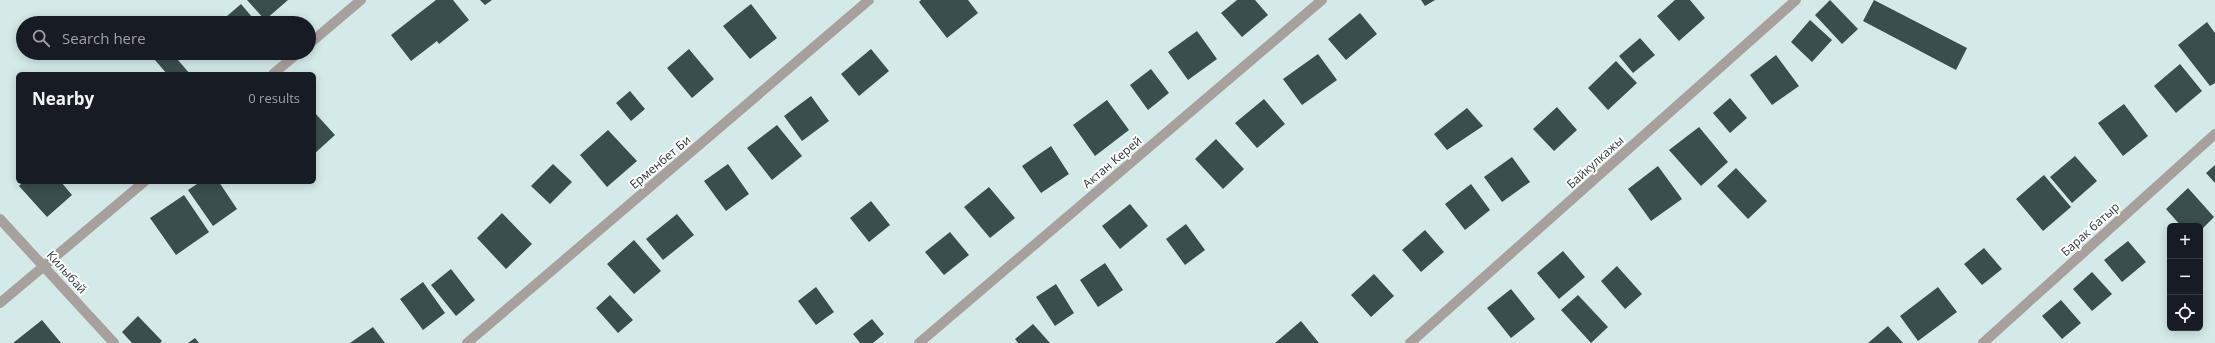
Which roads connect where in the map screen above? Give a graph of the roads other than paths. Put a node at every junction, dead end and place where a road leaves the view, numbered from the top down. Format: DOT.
graph roads {
  1 [pos="361,0"];
  2 [pos="869,0"];
  3 [pos="1322,0"];
  4 [pos="1796,0"];
  5 [pos="316,38"];
  6 [pos="290,60"];
  7 [pos="275,72"];
  8 [pos="2215,134"];
  9 [pos="142,184"];
  10 [pos="0,219"];
  11 [pos="44,265"];
  12 [pos="0,303"];
  13 [pos="114,343"];
  14 [pos="467,343"];
  15 [pos="919,343"];
  16 [pos="1410,343"];
  17 [pos="1983,343"];
  1 -- 5 [label="street"];
  2 -- 14 [label="street, Ерменбет Би"];
  3 -- 15 [label="street, Актан Керей"];
  4 -- 16 [label="street, Байкулкажы"];
  6 -- 7 [label="street"];
  8 -- 17 [label="street, Барак батыр"];
  9 -- 11 [label="street"];
  10 -- 11 [label="street, Килыбай"];
  11 -- 12 [label="street"];
  11 -- 13 [label="street, Килыбай"];
}
